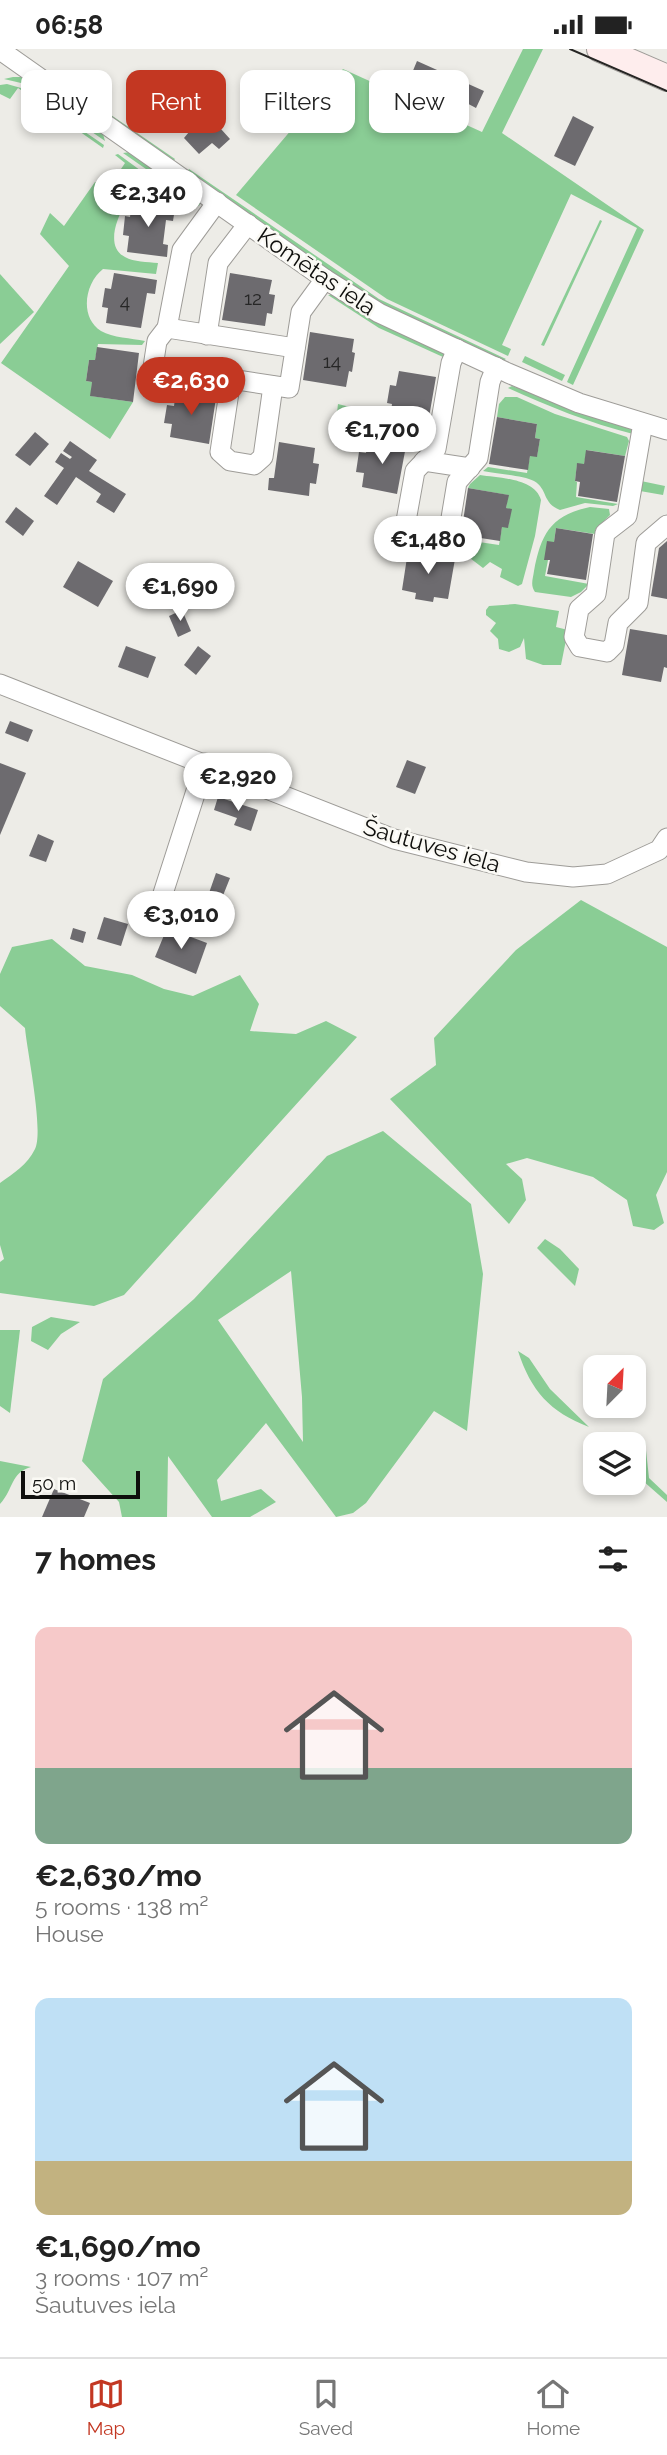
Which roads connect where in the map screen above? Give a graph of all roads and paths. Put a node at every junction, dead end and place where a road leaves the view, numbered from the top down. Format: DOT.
graph roads {
  1 [pos="600,49"];
  2 [pos="3,56"];
  3 [pos="667,78"];
  4 [pos="218,202"];
  5 [pos="248,224"];
  6 [pos="325,279"];
  7 [pos="167,328"];
  8 [pos="207,335"];
  9 [pos="295,348"];
  10 [pos="457,349"];
  11 [pos="496,367"];
  12 [pos="230,379"];
  13 [pos="273,386"];
  14 [pos="643,423"];
  15 [pos="667,430"];
  16 [pos="424,460"];
  17 [pos="470,468"];
  18 [pos="618,525"];
  19 [pos="662,529"];
  20 [pos="0,684"];
  21 [pos="205,764"];
  22 [pos="667,838"];
  23 [pos="159,906"];
  1 -- 3 [label="street"];
  2 -- 4 [label="street, Komētas iela"];
  4 -- 5 [label="street, Komētas iela"];
  4 -- 7 [label="street"];
  5 -- 6 [label="street, Komētas iela"];
  5 -- 8 [label="street"];
  6 -- 9 [label="street"];
  6 -- 10 [label="street, Komētas iela"];
  7 -- 8 [label="street"];
  7 -- 12 [label="street"];
  8 -- 9 [label="street"];
  9 -- 13 [label="street"];
  10 -- 11 [label="street, Komētas iela"];
  10 -- 16 [label="street"];
  11 -- 14 [label="street, Komētas iela"];
  11 -- 17 [label="street"];
  12 -- 13 [label="street"];
  12 -- 13 [label="street"];
  14 -- 15 [label="street, Komētas iela"];
  14 -- 18 [label="street"];
  16 -- 17 [label="street"];
  16 -- 17 [label="street"];
  18 -- 19 [label="street"];
  18 -- 19 [label="street"];
  20 -- 21 [label="street, Šautuves iela"];
  21 -- 22 [label="street, Šautuves iela"];
  21 -- 23 [label="street"];
}
